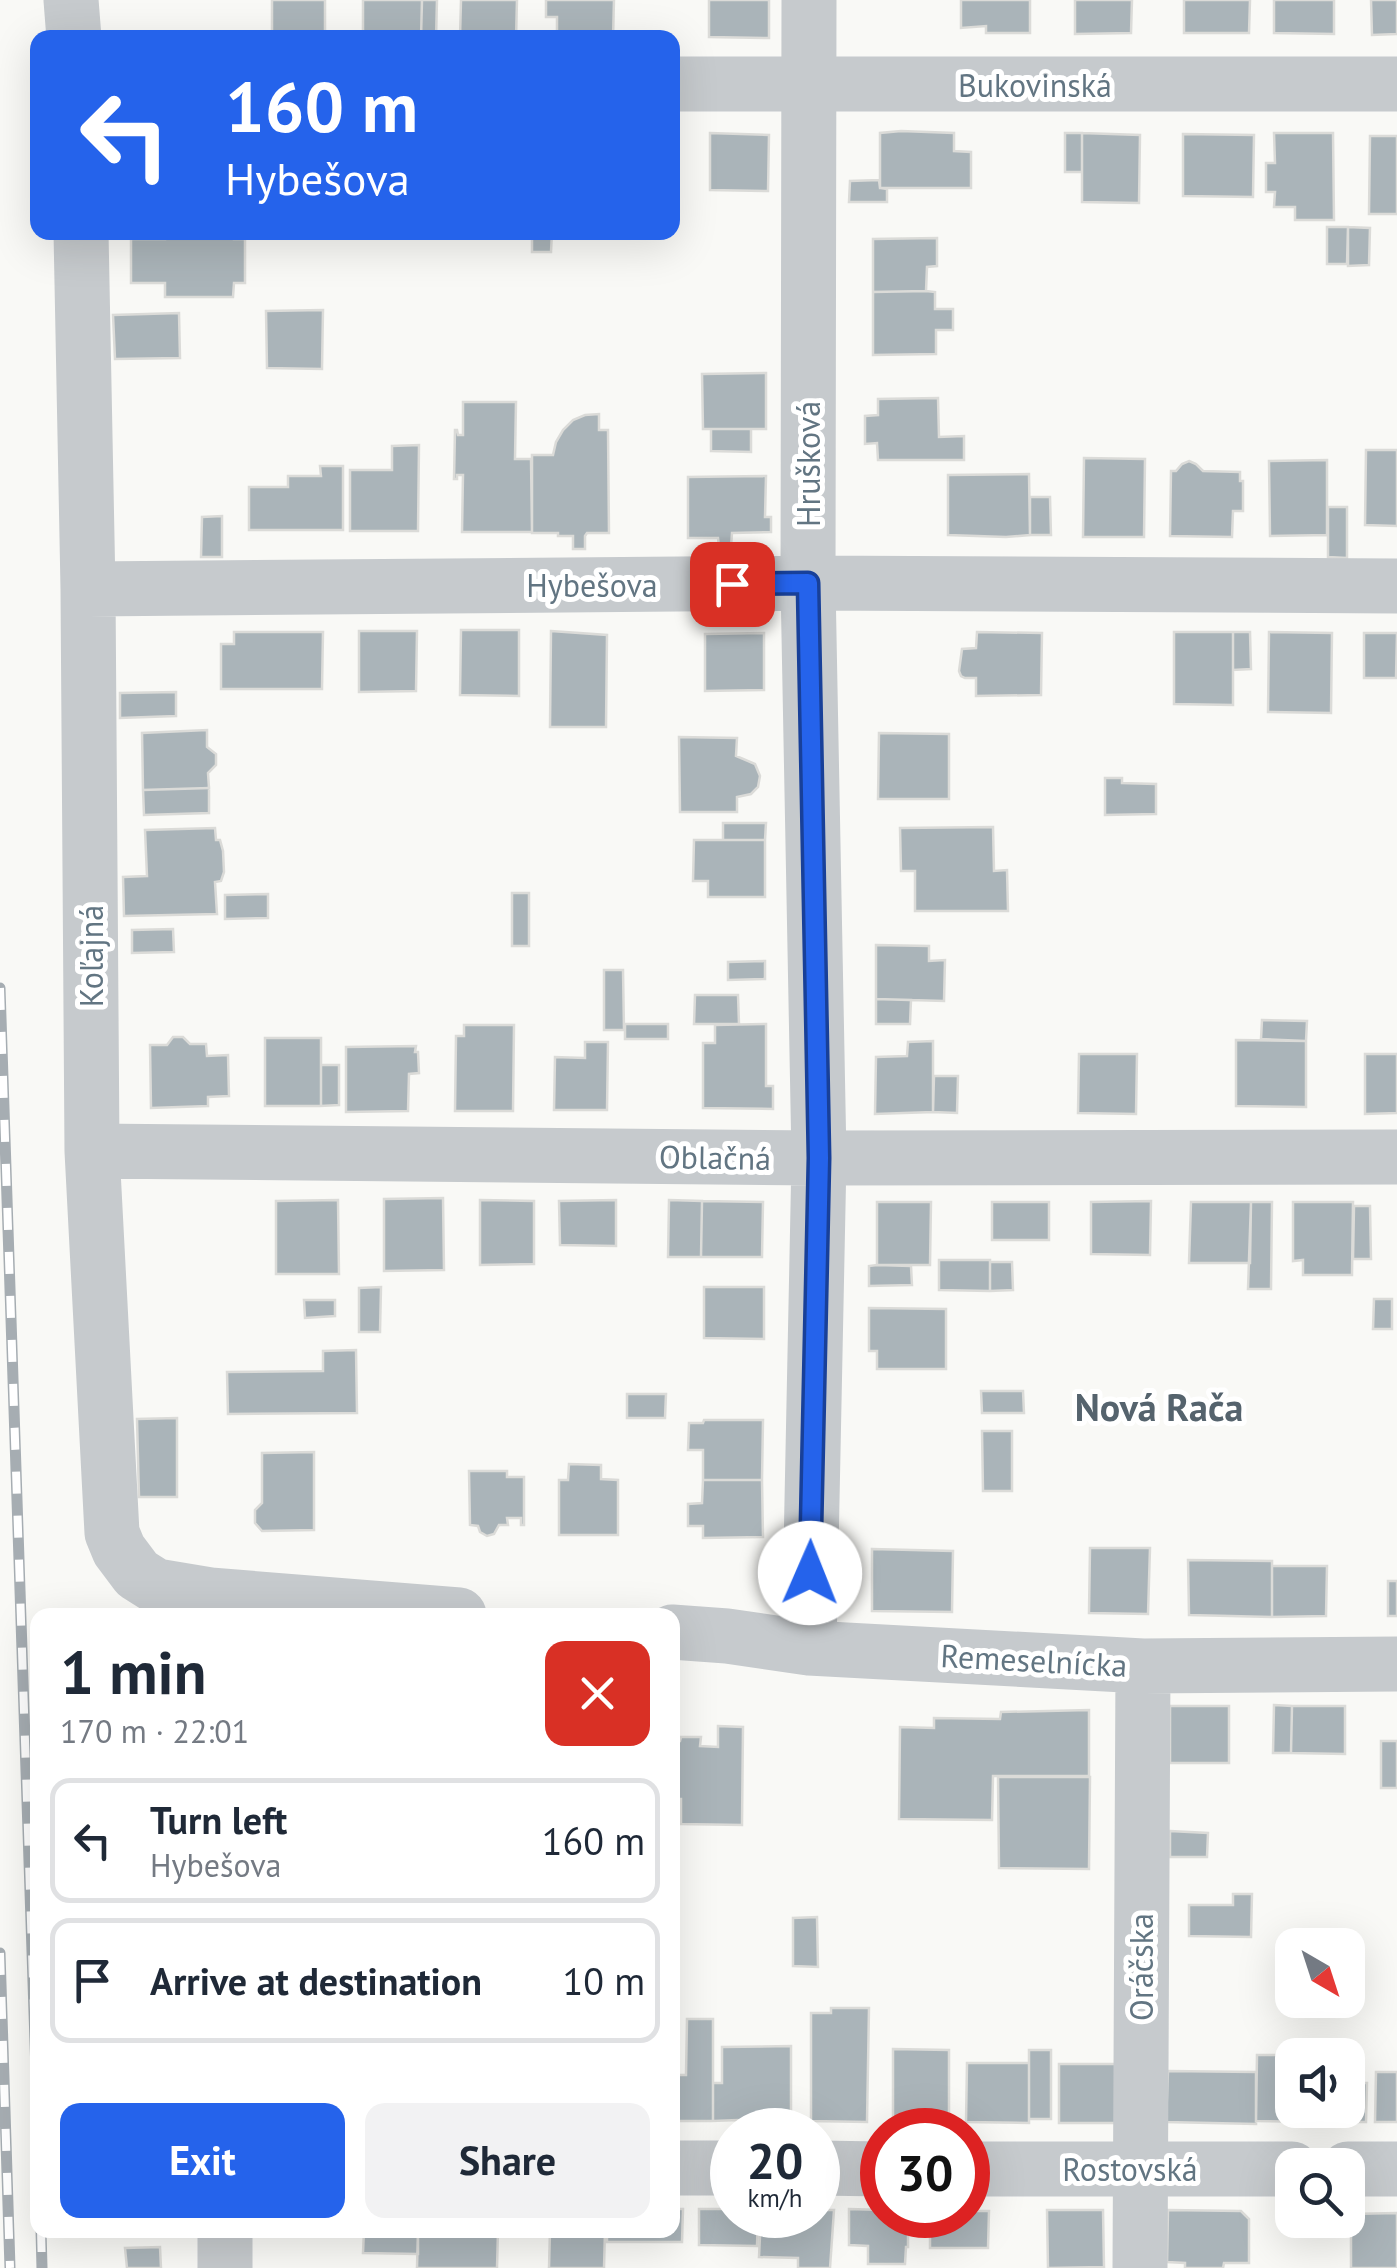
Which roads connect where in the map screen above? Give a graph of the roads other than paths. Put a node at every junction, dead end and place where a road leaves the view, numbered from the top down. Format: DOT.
graph roads {
  1 [pos="71,0"];
  2 [pos="809,0"];
  3 [pos="73,30"];
  4 [pos="680,84"];
  5 [pos="1397,84"];
  6 [pos="808,85"];
  7 [pos="81,240"];
  8 [pos="808,583"];
  9 [pos="1397,586"];
  10 [pos="88,589"];
  11 [pos="92,1151"];
  12 [pos="1397,1157"];
  13 [pos="819,1158"];
  14 [pos="210,1605"];
  15 [pos="285,1608"];
  16 [pos="680,1633"];
  17 [pos="808,1648"];
  18 [pos="1397,1664"];
  19 [pos="1142,1666"];
  20 [pos="680,2168"];
  21 [pos="710,2168"];
  22 [pos="990,2169"];
  23 [pos="1139,2170"];
  24 [pos="1275,2170"];
  25 [pos="1365,2170"];
  26 [pos="1397,2170"];
  27 [pos="224,2238"];
  28 [pos="225,2268"];
  29 [pos="1140,2268"];
  1 -- 3 [label="street"];
  2 -- 6 [label="street, Hrušková"];
  4 -- 6 [label="street, Bukovinská"];
  5 -- 6 [label="street, Bukovinská"];
  6 -- 8 [label="street, Hrušková"];
  7 -- 10 [label="street, Koľajná"];
  8 -- 9 [label="street, Hybešova"];
  8 -- 10 [label="street, Hybešova"];
  8 -- 13 [label="street, Hrušková"];
  10 -- 11 [label="street, Koľajná"];
  11 -- 13 [label="street, Oblačná"];
  11 -- 14 [label="street, Koľajná"];
  12 -- 13 [label="street, Oblačná"];
  13 -- 17 [label="street, Hrušková"];
  14 -- 15 [label="street"];
  16 -- 17 [label="street, Remeselnícka"];
  17 -- 19 [label="street, Remeselnícka"];
  18 -- 19 [label="street, Remeselnícka"];
  19 -- 23 [label="street, Oráčska"];
  20 -- 21 [label="street"];
  22 -- 23 [label="street, Rostovská"];
  23 -- 24 [label="street, Rostovská"];
  23 -- 29 [label="street, Oráčska"];
  25 -- 26 [label="street"];
  27 -- 28 [label="street"];
}
